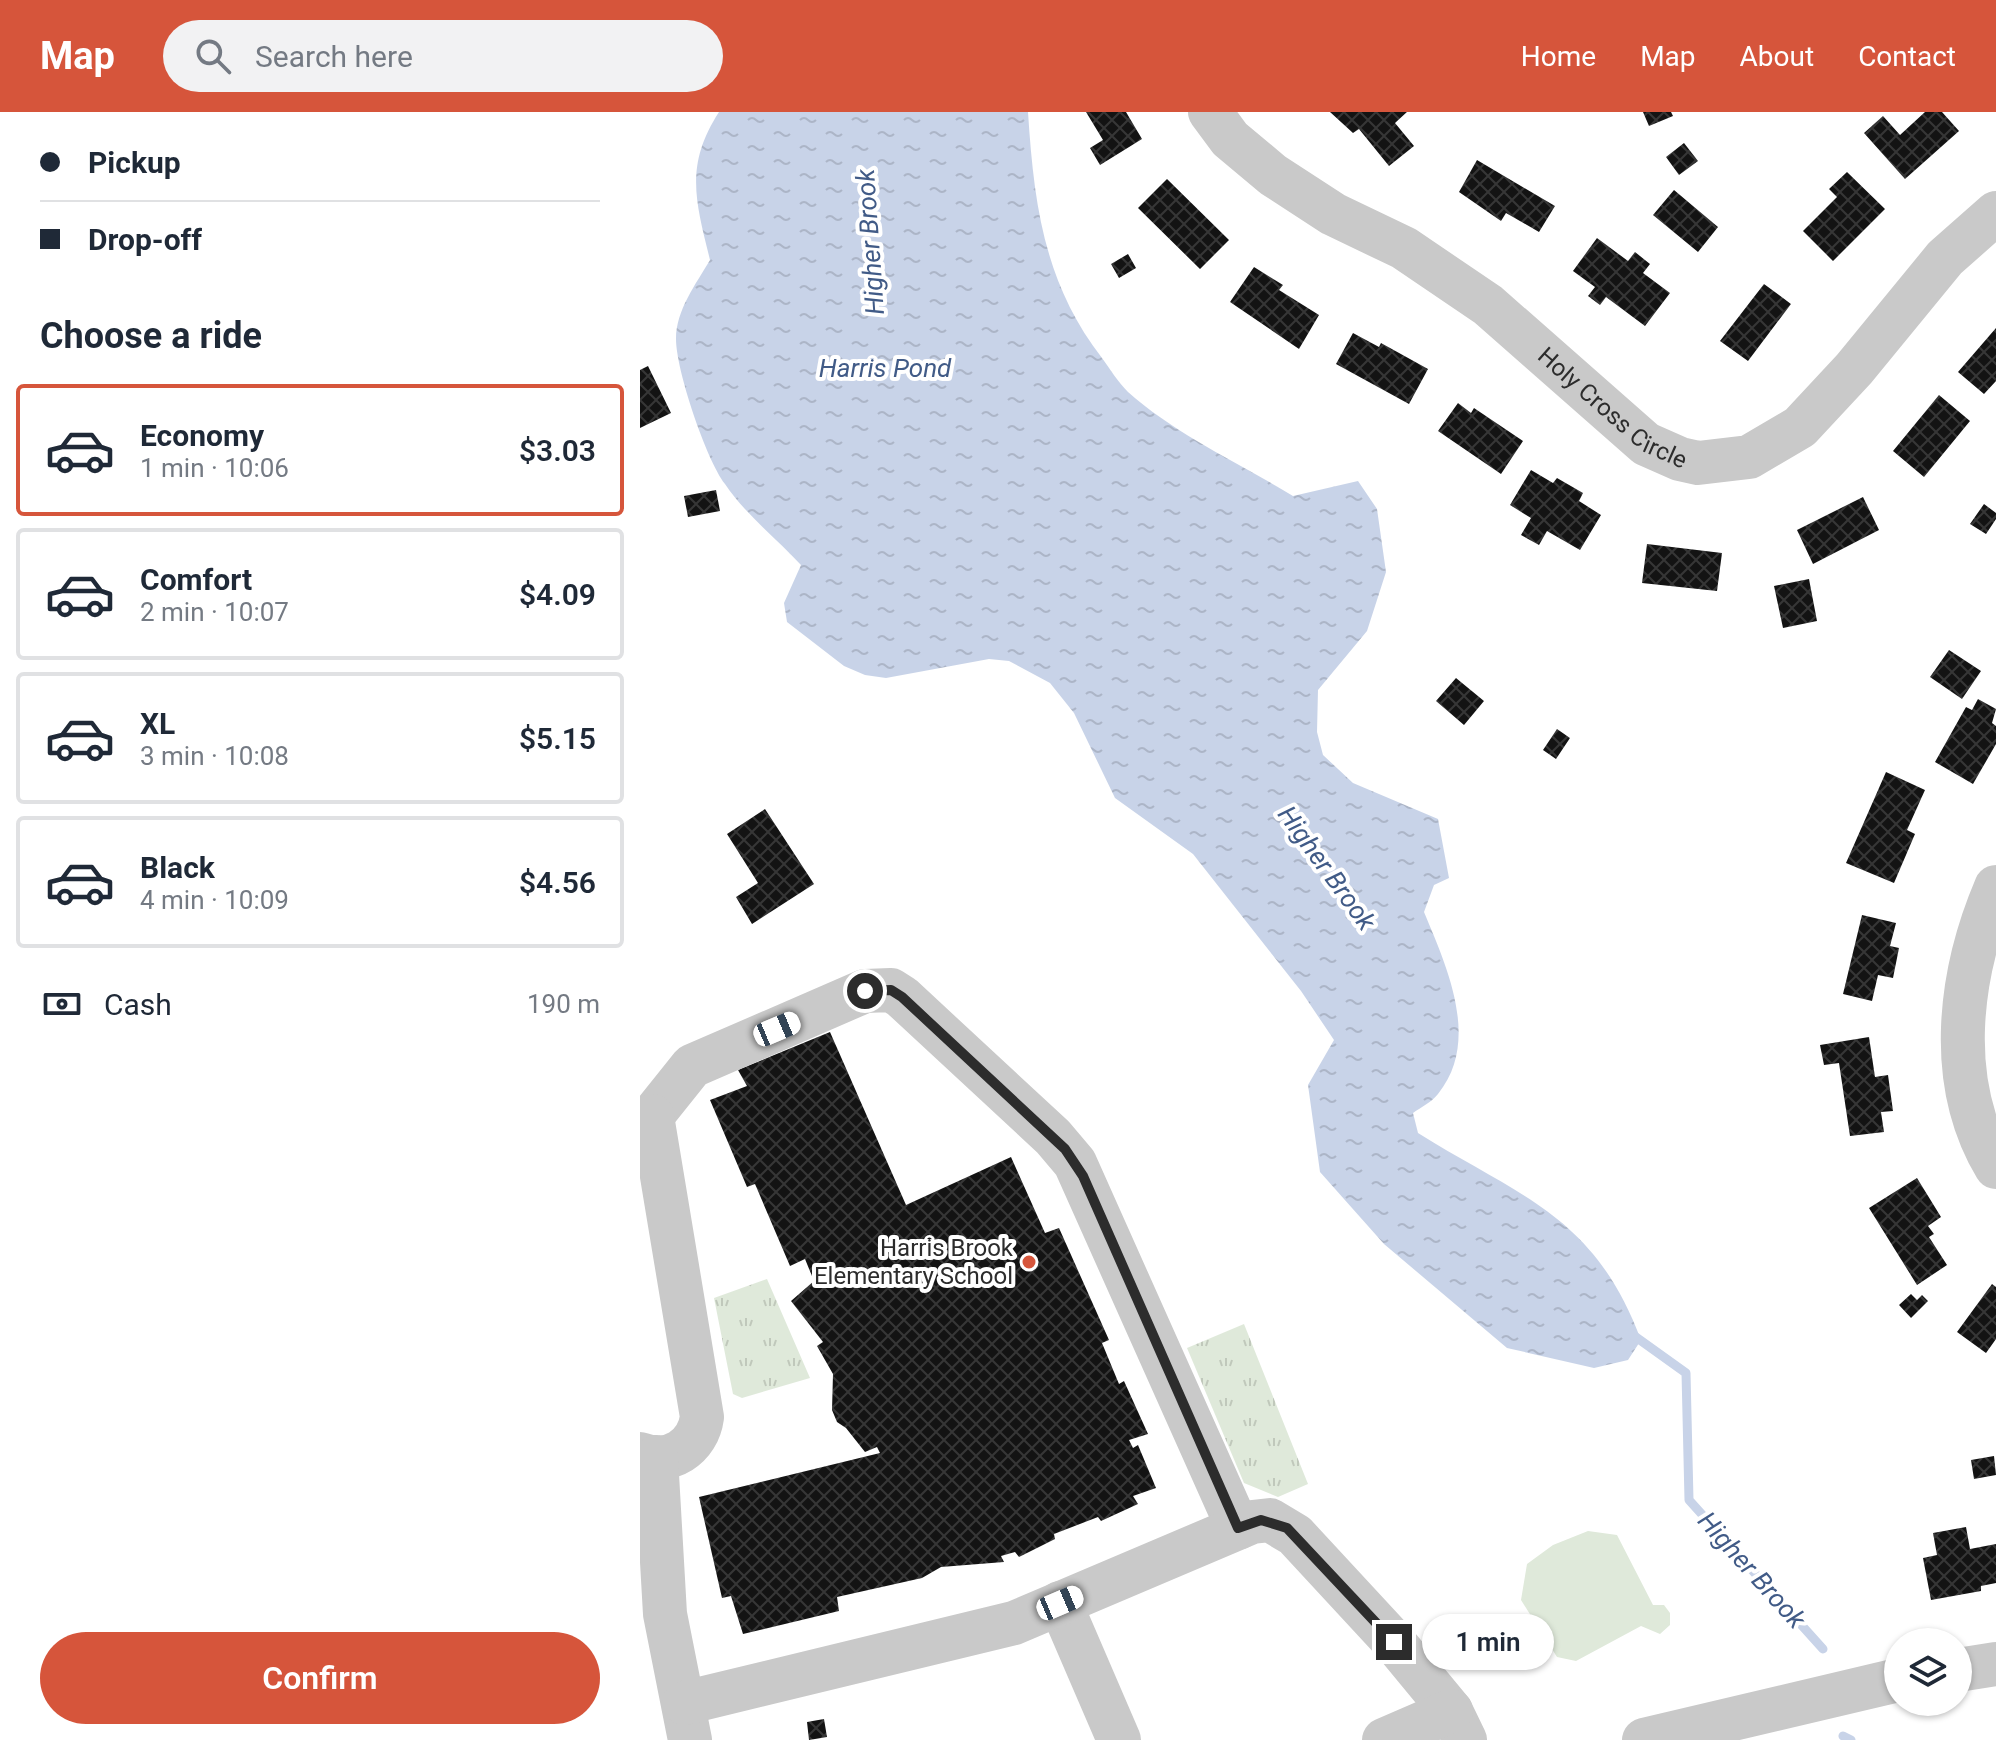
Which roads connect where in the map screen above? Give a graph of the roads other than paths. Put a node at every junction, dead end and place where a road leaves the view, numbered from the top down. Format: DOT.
graph roads {
  1 [pos="1210,112"];
  2 [pos="1996,213"];
  3 [pos="1996,887"];
  4 [pos="646,1119"];
  5 [pos="1996,1167"];
  6 [pos="648,1455"];
  7 [pos="1238,1528"];
  8 [pos="1060,1603"];
  9 [pos="1996,1664"];
  10 [pos="1972,1668"];
  11 [pos="1884,1683"];
  12 [pos="687,1722"];
  13 [pos="1458,1725"];
  14 [pos="1119,1740"];
  15 [pos="1384,1740"];
  16 [pos="1644,1740"];
  1 -- 2 [label="street, Holy Cross Circle"];
  3 -- 5 [label="street"];
  4 -- 6 [label="street"];
  4 -- 7 [label="street"];
  6 -- 12 [label="street"];
  7 -- 8 [label="street"];
  7 -- 13 [label="street"];
  8 -- 12 [label="street"];
  8 -- 14 [label="street"];
  9 -- 10 [label="street"];
  11 -- 16 [label="street"];
  13 -- 15 [label="street"];
}
